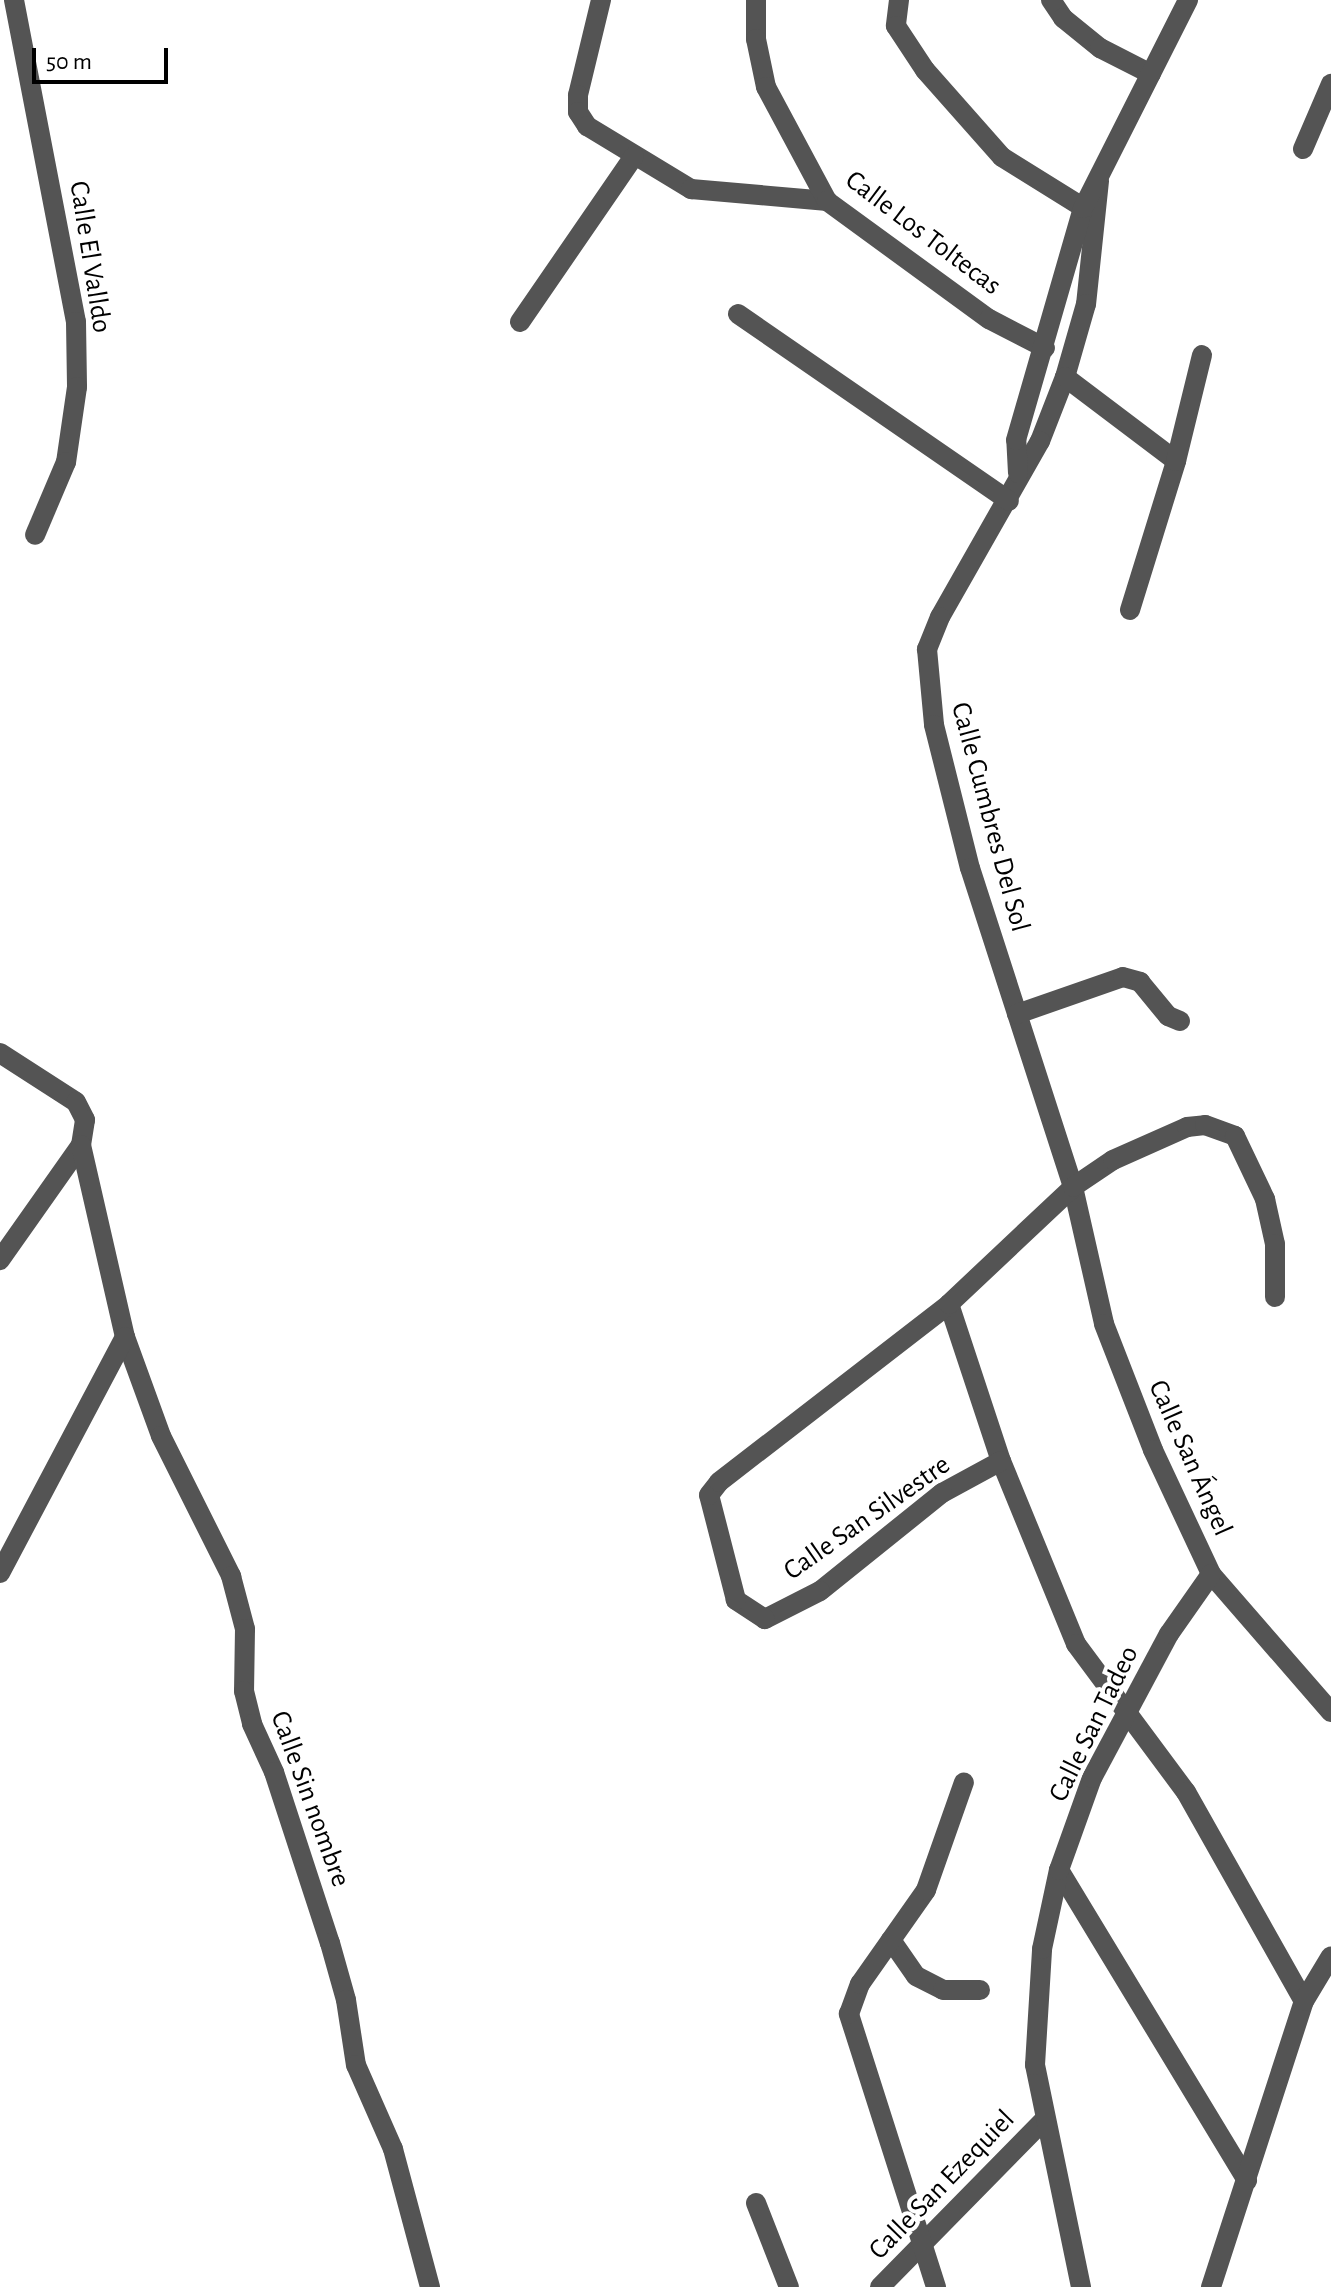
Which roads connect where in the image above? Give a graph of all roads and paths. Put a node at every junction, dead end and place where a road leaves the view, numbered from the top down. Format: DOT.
graph roads {
  1 [pos="14,0"];
  2 [pos="601,0"];
  3 [pos="756,0"];
  4 [pos="899,0"];
  5 [pos="1051,0"];
  6 [pos="1188,0"];
  7 [pos="1151,74"];
  8 [pos="1331,84"];
  9 [pos="1303,149"];
  10 [pos="634,156"];
  11 [pos="827,201"];
  12 [pos="1091,213"];
  13 [pos="738,314"];
  14 [pos="520,322"];
  15 [pos="1045,348"];
  16 [pos="1202,355"];
  17 [pos="1065,377"];
  18 [pos="1176,461"];
  19 [pos="1018,473"];
  20 [pos="1009,501"];
  21 [pos="35,535"];
  22 [pos="1130,610"];
  23 [pos="1017,1014"];
  24 [pos="1180,1021"];
  25 [pos="0,1053"];
  26 [pos="81,1145"];
  27 [pos="1073,1187"];
  28 [pos="0,1260"];
  29 [pos="1275,1297"];
  30 [pos="949,1304"];
  31 [pos="125,1337"];
  32 [pos="1001,1461"];
  33 [pos="0,1573"];
  34 [pos="1211,1574"];
  35 [pos="1331,1712"];
  36 [pos="1124,1716"];
  37 [pos="964,1782"];
  38 [pos="1059,1870"];
  39 [pos="891,1940"];
  40 [pos="1331,1956"];
  41 [pos="980,1990"];
  42 [pos="1304,2001"];
  43 [pos="1043,2121"];
  44 [pos="1247,2181"];
  45 [pos="756,2203"];
  46 [pos="921,2251"];
  47 [pos="430,2287"];
  48 [pos="789,2287"];
  49 [pos="880,2287"];
  50 [pos="936,2287"];
  51 [pos="1081,2287"];
  52 [pos="1211,2287"];
  1 -- 21 [label="street, Calle El Valldo"];
  2 -- 10 [label="street"];
  3 -- 11 [label="street, Calle Los Toltecas"];
  4 -- 12 [label="street"];
  5 -- 7 [label="street"];
  6 -- 7 [label="street, Calle Cumbres Del Sol"];
  7 -- 12 [label="street, Calle Cumbres Del Sol"];
  8 -- 9 [label="street"];
  10 -- 11 [label="street"];
  10 -- 14 [label="street"];
  11 -- 15 [label="street, Calle Los Toltecas"];
  12 -- 15 [label="street, Calle Cumbres Del Sol"];
  12 -- 17 [label="street, Calle Cumbres Del Sol"];
  13 -- 20 [label="street"];
  15 -- 19 [label="street, Calle Cumbres Del Sol"];
  16 -- 18 [label="street"];
  17 -- 18 [label="street"];
  17 -- 19 [label="street, Calle Cumbres Del Sol"];
  18 -- 22 [label="street"];
  19 -- 20 [label="street, Calle Cumbres Del Sol"];
  20 -- 23 [label="street, Calle Cumbres Del Sol"];
  23 -- 24 [label="street"];
  23 -- 27 [label="street, Calle Cumbres Del Sol"];
  25 -- 26 [label="street, Calle Sin nombre"];
  26 -- 28 [label="street"];
  26 -- 31 [label="street, Calle Sin nombre"];
  27 -- 29 [label="street"];
  27 -- 30 [label="street"];
  27 -- 34 [label="street, Calle San Ángel"];
  30 -- 32 [label="street"];
  30 -- 32 [label="street, Calle San Silvestre"];
  31 -- 33 [label="street"];
  31 -- 47 [label="street, Calle Sin nombre"];
  32 -- 36 [label="street"];
  34 -- 35 [label="street, Calle San Ángel"];
  34 -- 36 [label="street, Calle San Tadeo"];
  36 -- 38 [label="street, Calle San Tadeo"];
  36 -- 42 [label="street"];
  37 -- 39 [label="street"];
  38 -- 43 [label="street, Calle San Tadeo"];
  38 -- 44 [label="street"];
  39 -- 41 [label="street"];
  39 -- 46 [label="street"];
  40 -- 42 [label="street"];
  42 -- 44 [label="street"];
  43 -- 46 [label="street, Calle San Ezequiel"];
  43 -- 51 [label="street, Calle San Tadeo"];
  44 -- 52 [label="street"];
  45 -- 48 [label="street"];
  46 -- 49 [label="street, Calle San Ezequiel"];
  46 -- 50 [label="street"];
}
